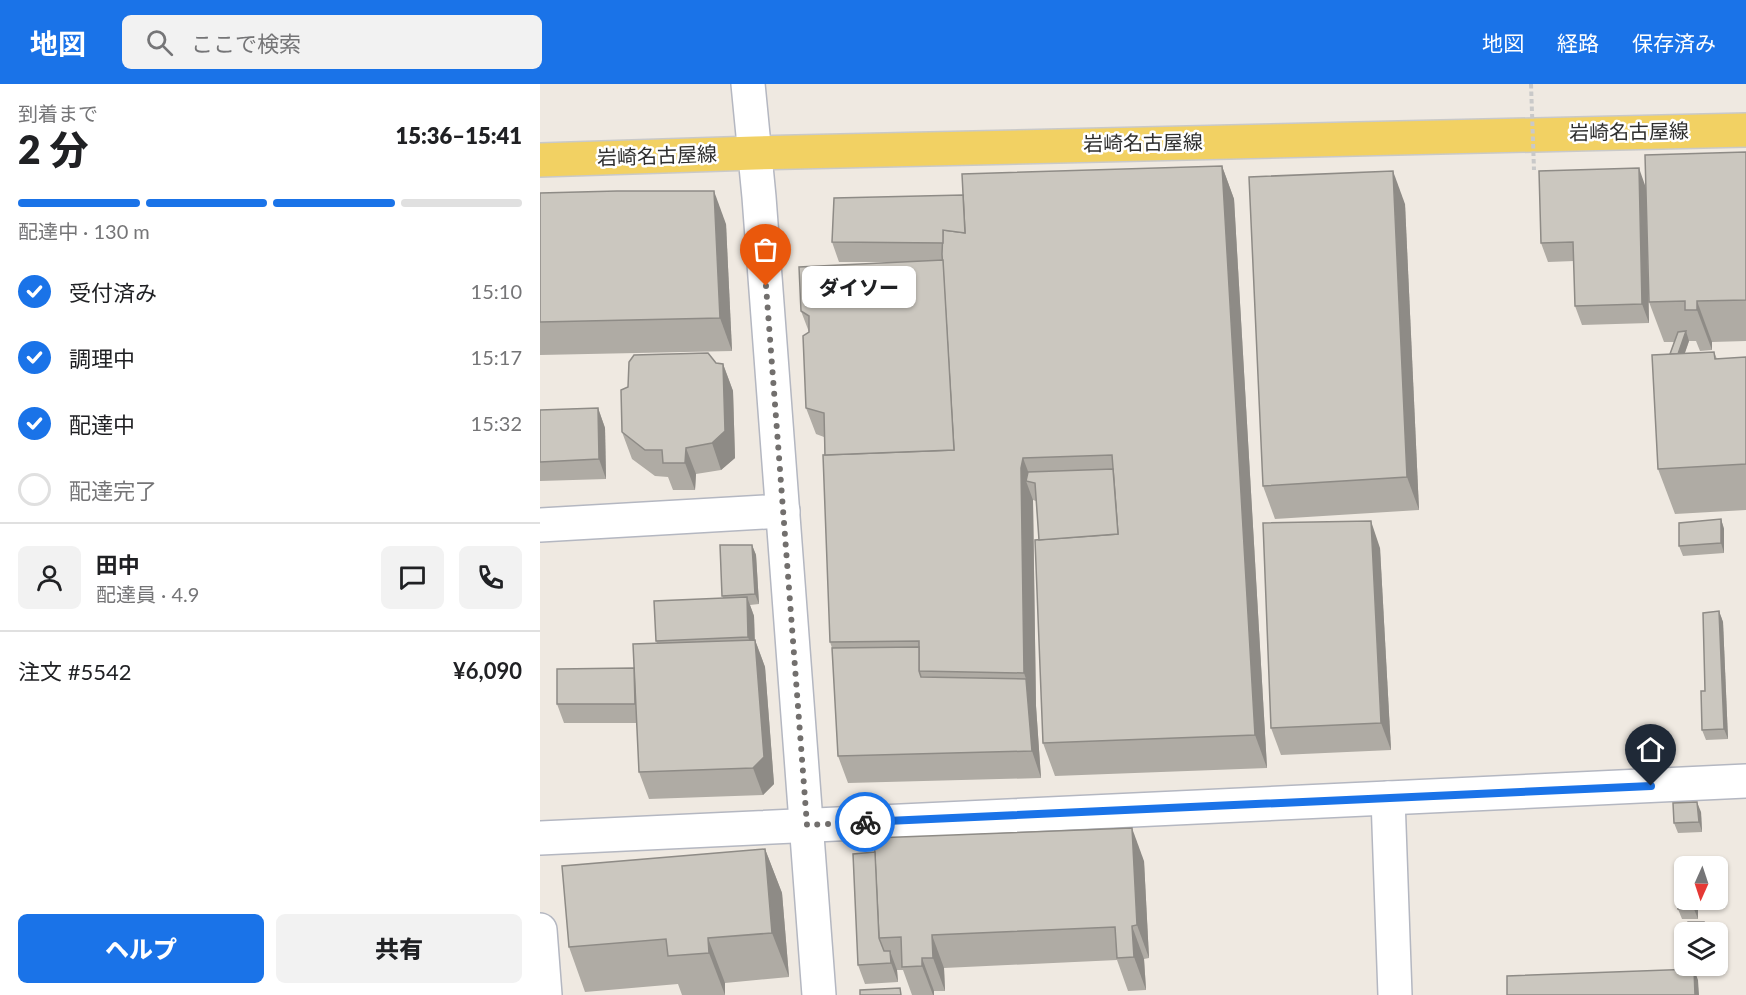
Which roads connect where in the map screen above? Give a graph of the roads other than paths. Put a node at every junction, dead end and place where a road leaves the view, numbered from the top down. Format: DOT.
graph roads {
  1 [pos="748,84"];
  2 [pos="1746,130"];
  3 [pos="755,153"];
  4 [pos="540,160"];
  5 [pos="783,512"];
  6 [pos="540,525"];
  7 [pos="1746,781"];
  8 [pos="1388,798"];
  9 [pos="807,825"];
  10 [pos="540,838"];
  11 [pos="540,930"];
  12 [pos="544,995"];
  13 [pos="819,995"];
  14 [pos="1395,995"];
  1 -- 3 [label="street"];
  2 -- 3 [label="main road, 岩崎名古屋線"];
  3 -- 4 [label="main road, 岩崎名古屋線"];
  3 -- 5 [label="street"];
  5 -- 6 [label="street"];
  5 -- 9 [label="street"];
  7 -- 8 [label="street"];
  8 -- 9 [label="street"];
  8 -- 14 [label="street"];
  9 -- 10 [label="street"];
  9 -- 13 [label="street"];
  11 -- 12 [label="street"];
}
